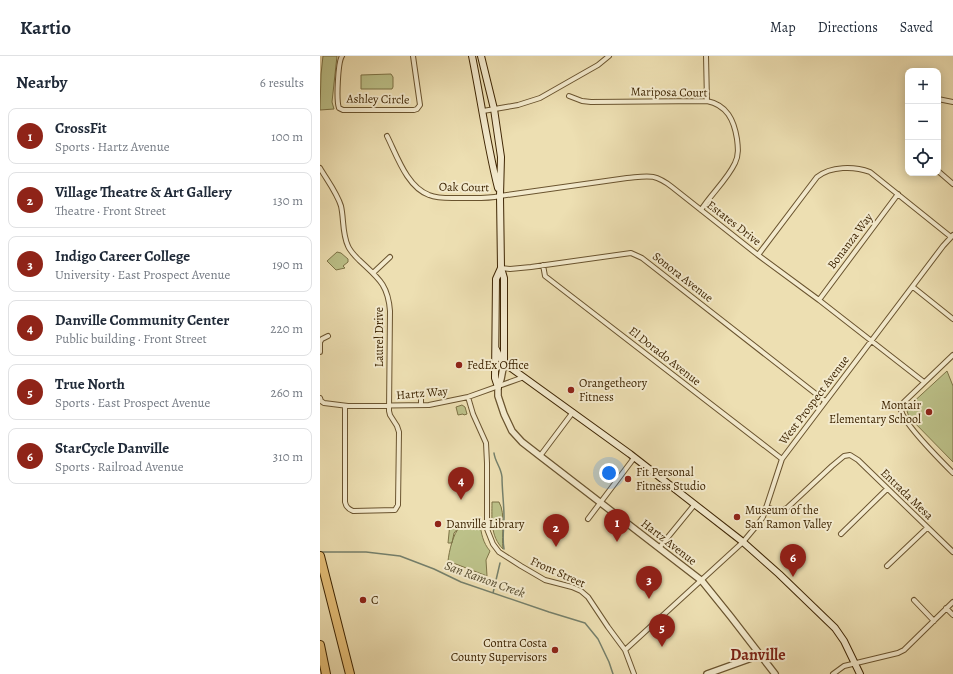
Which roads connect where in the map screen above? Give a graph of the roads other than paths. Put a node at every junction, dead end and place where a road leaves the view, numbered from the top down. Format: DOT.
graph roads {
  1 [pos="342,56"];
  2 [pos="412,56"];
  3 [pos="472,56"];
  4 [pos="481,56"];
  5 [pos="609,56"];
  6 [pos="706,56"];
  7 [pos="569,96"];
  8 [pos="941,100"];
  9 [pos="707,101"];
  10 [pos="953,102"];
  11 [pos="494,109"];
  12 [pos="483,111"];
  13 [pos="388,136"];
  14 [pos="320,168"];
  15 [pos="941,173"];
  16 [pos="953,184"];
  17 [pos="898,194"];
  18 [pos="500,196"];
  19 [pos="701,210"];
  20 [pos="952,236"];
  21 [pos="758,255"];
  22 [pos="390,257"];
  23 [pos="544,265"];
  24 [pos="501,268"];
  25 [pos="373,273"];
  26 [pos="913,287"];
  27 [pos="818,300"];
  28 [pos="953,319"];
  29 [pos="328,336"];
  30 [pos="872,340"];
  31 [pos="496,349"];
  32 [pos="320,352"];
  33 [pos="953,355"];
  34 [pos="504,363"];
  35 [pos="524,377"];
  36 [pos="924,382"];
  37 [pos="498,387"];
  38 [pos="421,394"];
  39 [pos="468,397"];
  40 [pos="320,398"];
  41 [pos="825,401"];
  42 [pos="345,406"];
  43 [pos="389,406"];
  44 [pos="421,406"];
  45 [pos="572,412"];
  46 [pos="540,456"];
  47 [pos="634,458"];
  48 [pos="782,459"];
  49 [pos="953,473"];
  50 [pos="887,489"];
  51 [pos="600,502"];
  52 [pos="695,504"];
  53 [pos="766,507"];
  54 [pos="588,519"];
  55 [pos="927,528"];
  56 [pos="841,534"];
  57 [pos="743,542"];
  58 [pos="659,548"];
  59 [pos="953,552"];
  60 [pos="320,556"];
  61 [pos="887,566"];
  62 [pos="702,581"];
  63 [pos="914,600"];
  64 [pos="953,602"];
  65 [pos="946,608"];
  66 [pos="953,615"];
  67 [pos="934,620"];
  68 [pos="320,645"];
  69 [pos="625,650"];
  70 [pos="760,656"];
  71 [pos="855,663"];
  72 [pos="326,674"];
  73 [pos="350,674"];
  74 [pos="634,674"];
  75 [pos="708,674"];
  76 [pos="775,674"];
  77 [pos="833,674"];
  78 [pos="860,674"];
  1 -- 2 [label="street, Ashley Circle"];
  3 -- 12 [label="main road"];
  4 -- 11 [label="main road"];
  5 -- 11 [label="street"];
  6 -- 9 [label="street"];
  7 -- 9 [label="street, Mariposa Court"];
  8 -- 10 [label="street"];
  9 -- 19 [label="street, Mariposa Court"];
  11 -- 12 [label="street"];
  11 -- 18 [label="main road"];
  12 -- 18 [label="main road"];
  13 -- 18 [label="street, Oak Court"];
  14 -- 25 [label="street, Laurel Drive"];
  15 -- 16 [label="street"];
  17 -- 20 [label="street"];
  17 -- 21 [label="street"];
  17 -- 27 [label="street, Bonanza Way"];
  18 -- 19 [label="street, Estates Drive"];
  18 -- 24 [label="main road"];
  19 -- 21 [label="street, Estates Drive"];
  20 -- 26 [label="street, West Prospect Avenue"];
  21 -- 27 [label="street, Estates Drive"];
  22 -- 25 [label="street"];
  23 -- 24 [label="street, Sonora Avenue"];
  23 -- 41 [label="street, Sonora Avenue"];
  23 -- 48 [label="street, El Dorado Avenue"];
  24 -- 31 [label="main road"];
  24 -- 34 [label="main road"];
  25 -- 43 [label="street, Laurel Drive"];
  26 -- 28 [label="street"];
  26 -- 30 [label="street, West Prospect Avenue"];
  27 -- 30 [label="street, Estates Drive"];
  29 -- 32 [label="street"];
  30 -- 36 [label="street, Estates Drive"];
  30 -- 41 [label="street, West Prospect Avenue"];
  31 -- 34 [label="main road"];
  31 -- 37 [label="main road"];
  33 -- 36 [label="street"];
  34 -- 35 [label="main road"];
  34 -- 37 [label="street"];
  35 -- 37 [label="street, Hartz Way"];
  35 -- 45 [label="main road"];
  36 -- 49 [label="street"];
  37 -- 39 [label="street, Hartz Way"];
  37 -- 46 [label="street, Hartz Avenue"];
  38 -- 44 [label="street"];
  39 -- 44 [label="street, Hartz Way"];
  39 -- 69 [label="street, Front Street"];
  40 -- 42 [label="street, Hartz Way"];
  41 -- 48 [label="street, West Prospect Avenue"];
  42 -- 43 [label="street, Hartz Way"];
  42 -- 43 [label="street"];
  43 -- 44 [label="street, Hartz Way"];
  45 -- 46 [label="street"];
  45 -- 47 [label="main road"];
  46 -- 51 [label="street, Hartz Avenue"];
  47 -- 51 [label="street"];
  47 -- 52 [label="main road"];
  48 -- 53 [label="street, West Prospect Avenue"];
  50 -- 53 [label="street, Entrada Mesa"];
  50 -- 55 [label="street, Entrada Mesa"];
  50 -- 56 [label="street"];
  51 -- 54 [label="street"];
  51 -- 58 [label="street, Hartz Avenue"];
  52 -- 57 [label="main road"];
  52 -- 58 [label="street"];
  53 -- 57 [label="street, West Prospect Avenue"];
  55 -- 59 [label="street, Entrada Mesa"];
  55 -- 61 [label="street"];
  57 -- 62 [label="street, West Prospect Avenue"];
  57 -- 71 [label="main road"];
  58 -- 62 [label="street, Hartz Avenue"];
  60 -- 73 [label="highway"];
  62 -- 69 [label="street, West Prospect Avenue"];
  62 -- 70 [label="street, Hartz Avenue"];
  63 -- 67 [label="street"];
  64 -- 65 [label="street"];
  65 -- 66 [label="street"];
  65 -- 67 [label="street"];
  67 -- 71 [label="street"];
  68 -- 72 [label="highway"];
  69 -- 74 [label="street, Front Street"];
  70 -- 75 [label="street"];
  70 -- 76 [label="street, Hartz Avenue"];
  71 -- 77 [label="street"];
  71 -- 78 [label="main road"];
}
